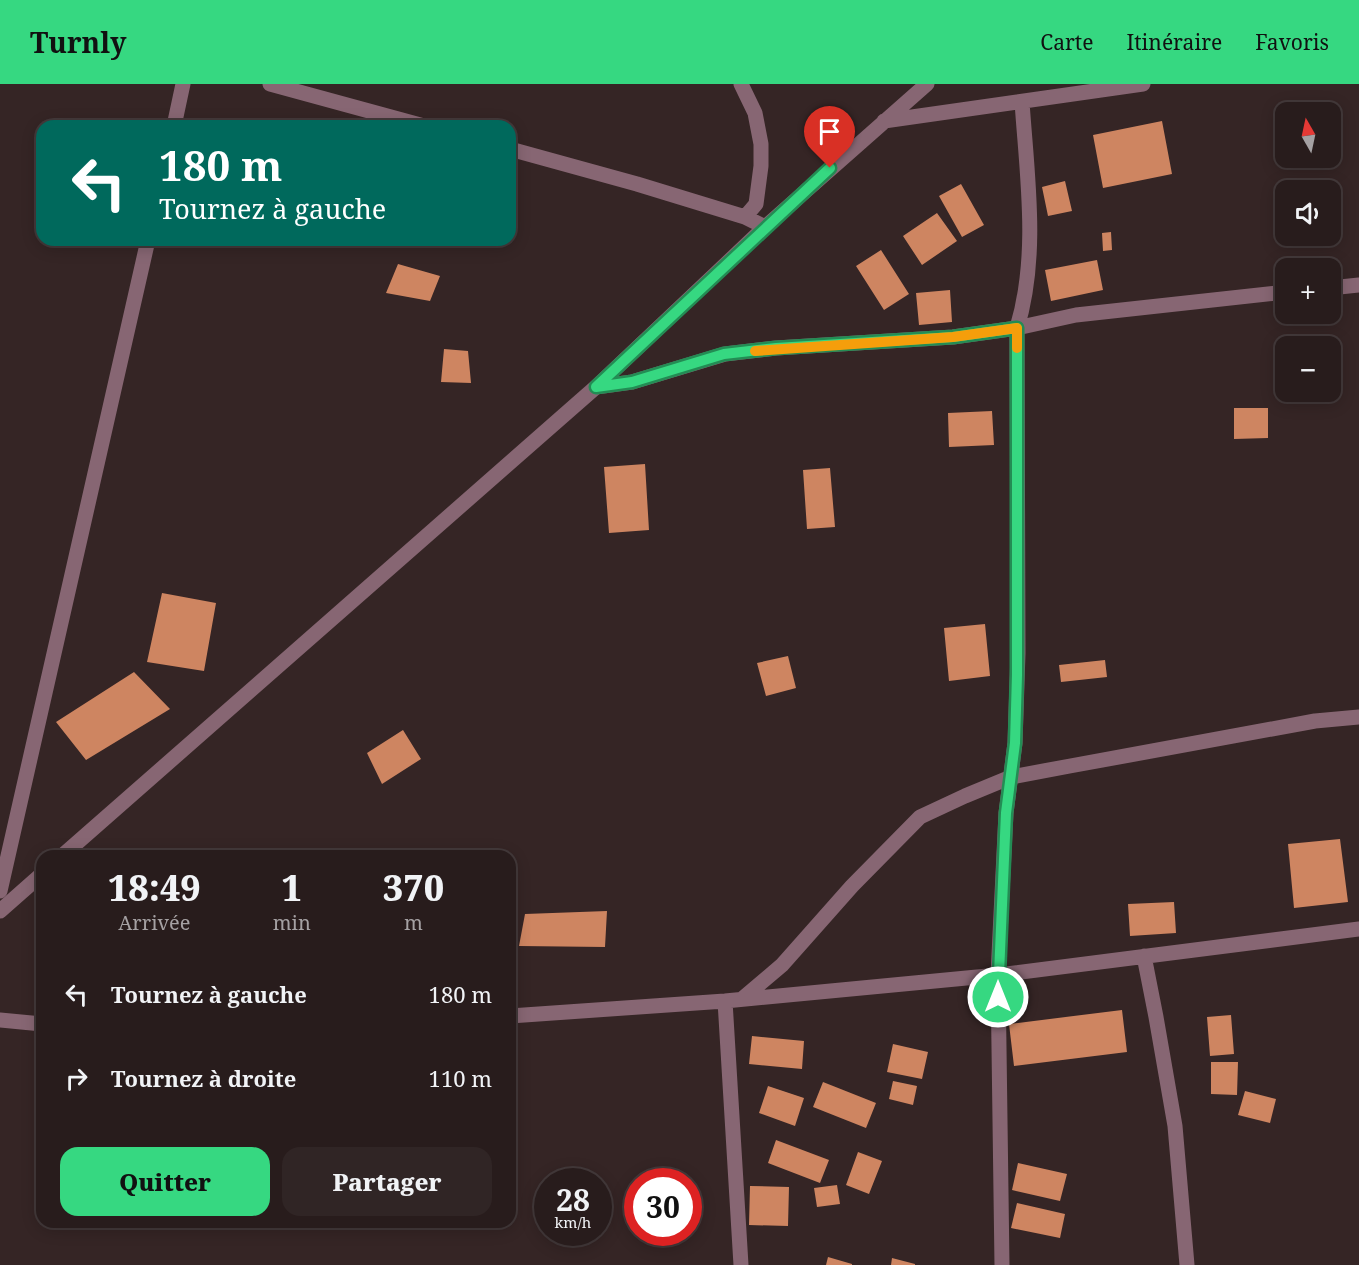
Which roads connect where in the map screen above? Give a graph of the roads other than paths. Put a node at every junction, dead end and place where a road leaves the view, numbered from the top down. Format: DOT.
graph roads {
  1 [pos="183,84"];
  2 [pos="270,84"];
  3 [pos="741,84"];
  4 [pos="927,84"];
  5 [pos="1143,84"];
  6 [pos="1022,102"];
  7 [pos="175,120"];
  8 [pos="402,120"];
  9 [pos="884,121"];
  10 [pos="516,151"];
  11 [pos="745,217"];
  12 [pos="765,227"];
  13 [pos="147,246"];
  14 [pos="1359,285"];
  15 [pos="1341,287"];
  16 [pos="1275,293"];
  17 [pos="1017,328"];
  18 [pos="596,387"];
  19 [pos="1359,717"];
  20 [pos="1011,777"];
  21 [pos="69,850"];
  22 [pos="36,879"];
  23 [pos="0,891"];
  24 [pos="0,911"];
  25 [pos="1359,929"];
  26 [pos="1144,956"];
  27 [pos="998,975"];
  28 [pos="742,1000"];
  29 [pos="725,1001"];
  30 [pos="516,1016"];
  31 [pos="0,1020"];
  32 [pos="36,1023"];
  33 [pos="741,1265"];
  34 [pos="1002,1265"];
  35 [pos="1187,1265"];
  1 -- 7 [label="street"];
  2 -- 8 [label="street"];
  3 -- 11 [label="street"];
  4 -- 9 [label="street"];
  5 -- 6 [label="street"];
  6 -- 9 [label="street"];
  6 -- 17 [label="street"];
  9 -- 12 [label="street"];
  10 -- 11 [label="street"];
  11 -- 12 [label="street"];
  12 -- 18 [label="street"];
  13 -- 23 [label="street"];
  14 -- 15 [label="street"];
  16 -- 17 [label="street"];
  17 -- 18 [label="street"];
  17 -- 20 [label="street"];
  18 -- 21 [label="street"];
  19 -- 20 [label="street"];
  20 -- 27 [label="street"];
  20 -- 28 [label="street"];
  22 -- 24 [label="street"];
  25 -- 26 [label="street"];
  26 -- 27 [label="street"];
  26 -- 35 [label="street"];
  27 -- 28 [label="street"];
  27 -- 34 [label="street"];
  28 -- 29 [label="street"];
  29 -- 30 [label="street"];
  29 -- 33 [label="street"];
  31 -- 32 [label="street"];
}
